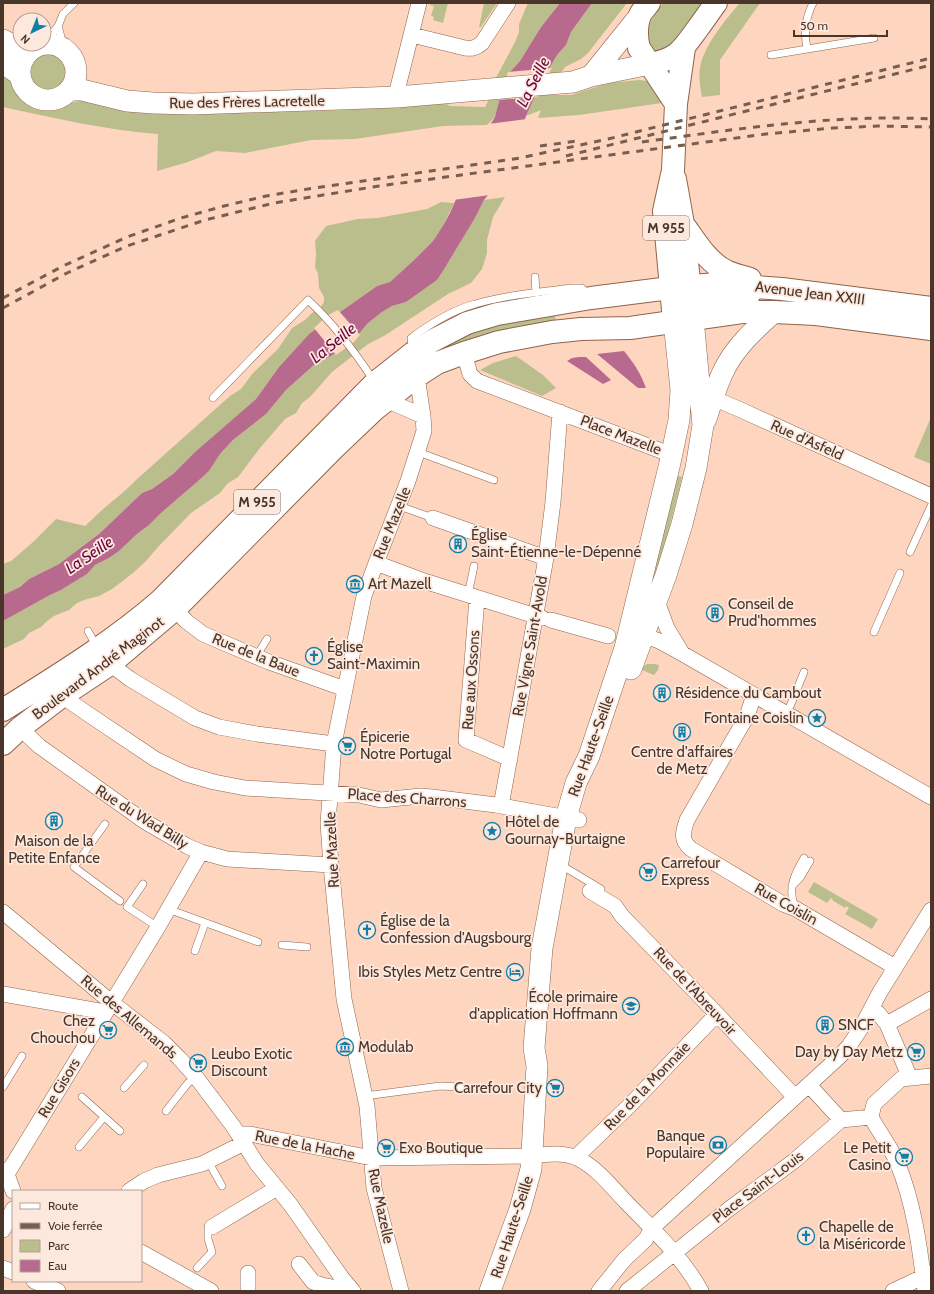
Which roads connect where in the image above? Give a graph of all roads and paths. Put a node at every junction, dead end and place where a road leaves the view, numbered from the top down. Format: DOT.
graph roads {
  1 [pos="74,3"];
  2 [pos="419,3"];
  3 [pos="508,3"];
  4 [pos="716,3"];
  5 [pos="813,3"];
  6 [pos="645,8"];
  7 [pos="59,24"];
  8 [pos="412,34"];
  9 [pos="874,38"];
  10 [pos="3,40"];
  11 [pos="12,45"];
  12 [pos="52,46"];
  13 [pos="684,48"];
  14 [pos="807,49"];
  15 [pos="32,52"];
  16 [pos="771,55"];
  17 [pos="3,63"];
  18 [pos="650,64"];
  19 [pos="20,75"];
  20 [pos="591,76"];
  21 [pos="72,84"];
  22 [pos="397,97"];
  23 [pos="676,104"];
  24 [pos="673,170"];
  25 [pos="683,224"];
  26 [pos="535,277"];
  27 [pos="782,289"];
  28 [pos="536,293"];
  29 [pos="591,298"];
  30 [pos="682,304"];
  31 [pos="931,308"];
  32 [pos="774,312"];
  33 [pos="931,329"];
  34 [pos="413,353"];
  35 [pos="464,353"];
  36 [pos="417,376"];
  37 [pos="381,392"];
  38 [pos="698,394"];
  39 [pos="213,398"];
  40 [pos="560,412"];
  41 [pos="423,416"];
  42 [pos="418,452"];
  43 [pos="684,459"];
  44 [pos="494,480"];
  45 [pos="931,496"];
  46 [pos="399,506"];
  47 [pos="931,506"];
  48 [pos="433,518"];
  49 [pos="910,552"];
  50 [pos="546,558"];
  51 [pos="376,563"];
  52 [pos="474,566"];
  53 [pos="900,573"];
  54 [pos="473,596"];
  55 [pos="657,601"];
  56 [pos="175,609"];
  57 [pos="543,618"];
  58 [pos="637,632"];
  59 [pos="874,632"];
  60 [pos="608,636"];
  61 [pos="267,639"];
  62 [pos="98,648"];
  63 [pos="683,654"];
  64 [pos="262,660"];
  65 [pos="804,672"];
  66 [pos="345,689"];
  67 [pos="754,695"];
  68 [pos="62,696"];
  69 [pos="3,710"];
  70 [pos="786,713"];
  71 [pos="8,738"];
  72 [pos="334,744"];
  73 [pos="510,759"];
  74 [pos="330,794"];
  75 [pos="931,797"];
  76 [pos="498,806"];
  77 [pos="572,819"];
  78 [pos="105,824"];
  79 [pos="201,852"];
  80 [pos="807,859"];
  81 [pos="331,865"];
  82 [pos="562,867"];
  83 [pos="143,884"];
  84 [pos="595,890"];
  85 [pos="120,901"];
  86 [pos="167,909"];
  87 [pos="796,909"];
  88 [pos="931,910"];
  89 [pos="3,912"];
  90 [pos="205,922"];
  91 [pos="158,927"];
  92 [pos="258,942"];
  93 [pos="282,945"];
  94 [pos="307,947"];
  95 [pos="195,951"];
  96 [pos="895,967"];
  97 [pos="3,994"];
  98 [pos="931,999"];
  99 [pos="108,1007"];
  100 [pos="871,1009"];
  101 [pos="717,1014"];
  102 [pos="888,1024"];
  103 [pos="22,1056"];
  104 [pos="144,1064"];
  105 [pos="196,1077"];
  106 [pos="920,1077"];
  107 [pos="4,1085"];
  108 [pos="809,1085"];
  109 [pos="461,1087"];
  110 [pos="124,1088"];
  111 [pos="365,1096"];
  112 [pos="82,1098"];
  113 [pos="789,1102"];
  114 [pos="166,1111"];
  115 [pos="104,1117"];
  116 [pos="871,1117"];
  117 [pos="841,1120"];
  118 [pos="120,1131"];
  119 [pos="241,1139"];
  120 [pos="79,1147"];
  121 [pos="532,1156"];
  122 [pos="372,1158"];
  123 [pos="576,1158"];
  124 [pos="208,1161"];
  125 [pos="5,1172"];
  126 [pos="222,1186"];
  127 [pos="276,1187"];
  128 [pos="13,1190"];
  129 [pos="130,1190"];
  130 [pos="12,1211"];
  131 [pos="212,1227"];
  132 [pos="651,1229"];
  133 [pos="3,1230"];
  134 [pos="142,1253"];
  135 [pos="676,1254"];
  136 [pos="299,1264"];
  137 [pos="197,1268"];
  138 [pos="248,1273"];
  139 [pos="926,1280"];
  140 [pos="36,1282"];
  141 [pos="58,1291"];
  142 [pos="211,1291"];
  143 [pos="248,1291"];
  144 [pos="353,1291"];
  145 [pos="401,1291"];
  146 [pos="490,1291"];
  147 [pos="599,1291"];
  148 [pos="627,1291"];
  149 [pos="701,1291"];
  150 [pos="893,1291"];
  1 -- 7 [label="lane"];
  2 -- 8 [label="street"];
  3 -- 8 [label="street"];
  4 -- 13 [label="main road"];
  5 -- 14 [label="lane"];
  6 -- 18 [label="main road"];
  6 -- 20 [label="street"];
  8 -- 22 [label="street"];
  9 -- 14 [label="lane"];
  10 -- 11 [label="street"];
  12 -- 21 [label="street"];
  13 -- 18 [label="main road"];
  13 -- 23 [label="main road, M 955"];
  14 -- 16 [label="lane"];
  15 -- 19 [label="street"];
  17 -- 19 [label="street"];
  18 -- 20 [label="street"];
  18 -- 23 [label="main road"];
  19 -- 21 [label="street"];
  20 -- 22 [label="street, Rue des Frères Lacretelle"];
  21 -- 22 [label="street, Rue des Frères Lacretelle"];
  23 -- 24 [label="main road, M 955"];
  24 -- 25 [label="main road, M 955"];
  24 -- 30 [label="main road, M 955"];
  25 -- 27 [label="main road"];
  25 -- 30 [label="main road, M 955"];
  26 -- 28 [label="lane"];
  27 -- 30 [label="main road, Avenue Jean XXIII"];
  27 -- 31 [label="main road, Avenue Jean XXIII"];
  28 -- 29 [label="lane"];
  28 -- 34 [label="lane"];
  29 -- 30 [label="main road, M 955"];
  29 -- 34 [label="main road, M 955"];
  30 -- 32 [label="main road, Avenue Jean XXIII"];
  30 -- 35 [label="main road, M 955"];
  30 -- 38 [label="street, Place Mazelle"];
  32 -- 33 [label="main road, Avenue Jean XXIII"];
  32 -- 38 [label="street"];
  34 -- 36 [label="main road"];
  34 -- 37 [label="main road, Boulevard André Maginot / M 955"];
  35 -- 36 [label="main road, M 955"];
  35 -- 40 [label="street, Place Mazelle"];
  36 -- 37 [label="main road, Boulevard André Maginot / M 955"];
  36 -- 41 [label="street, Rue Mazelle"];
  37 -- 39 [label="lane"];
  37 -- 41 [label="street"];
  37 -- 56 [label="main road, Boulevard André Maginot / M 955"];
  37 -- 62 [label="main road, Boulevard André Maginot / M 955"];
  38 -- 43 [label="street, Place Mazelle"];
  38 -- 43 [label="street, Place Mazelle"];
  38 -- 45 [label="street, Rue d'Asfeld"];
  40 -- 43 [label="street, Place Mazelle"];
  40 -- 50 [label="street, Rue Vigne Saint-Avold"];
  41 -- 42 [label="street, Rue Mazelle"];
  42 -- 44 [label="lane"];
  42 -- 46 [label="street, Rue Mazelle"];
  43 -- 55 [label="street, Rue Haute-Seille"];
  43 -- 58 [label="street, Rue Haute-Seille"];
  46 -- 48 [label="lane"];
  46 -- 51 [label="street, Rue Mazelle"];
  47 -- 49 [label="lane"];
  48 -- 50 [label="street"];
  50 -- 57 [label="street, Rue Vigne Saint-Avold"];
  51 -- 54 [label="street"];
  51 -- 66 [label="street, Rue Mazelle"];
  52 -- 54 [label="lane"];
  53 -- 59 [label="lane"];
  54 -- 57 [label="street"];
  54 -- 73 [label="street, Rue aux Ossons"];
  55 -- 58 [label="street, Rue Haute-Seille"];
  55 -- 63 [label="street"];
  56 -- 62 [label="main road, Boulevard André Maginot / M 955"];
  56 -- 64 [label="street, Rue de la Baue"];
  57 -- 60 [label="street"];
  57 -- 73 [label="street, Rue Vigne Saint-Avold"];
  58 -- 63 [label="street"];
  58 -- 77 [label="street, Rue Haute-Seille"];
  61 -- 64 [label="lane"];
  62 -- 68 [label="main road, Boulevard André Maginot / M 955"];
  62 -- 69 [label="main road, Boulevard André Maginot / M 955"];
  62 -- 72 [label="street"];
  63 -- 67 [label="street"];
  64 -- 66 [label="street, Rue de la Baue"];
  65 -- 70 [label="lane"];
  66 -- 72 [label="street, Rue Mazelle"];
  67 -- 70 [label="street"];
  67 -- 87 [label="street, Rue Coislin"];
  68 -- 71 [label="main road, Boulevard André Maginot / M 955"];
  68 -- 74 [label="street, Place des Charrons"];
  70 -- 75 [label="street"];
  71 -- 79 [label="street, Rue du Wad Billy"];
  72 -- 74 [label="street, Rue Mazelle"];
  73 -- 76 [label="street, Rue Vigne Saint-Avold"];
  74 -- 76 [label="street, Place des Charrons"];
  74 -- 81 [label="street, Rue Mazelle"];
  76 -- 77 [label="street, Place des Charrons"];
  77 -- 82 [label="street, Rue Haute-Seille"];
  78 -- 85 [label="lane"];
  79 -- 81 [label="street, Rue du Wad Billy"];
  79 -- 86 [label="street, Rue Gisors"];
  80 -- 87 [label="lane"];
  81 -- 111 [label="street, Rue Mazelle"];
  82 -- 84 [label="lane"];
  82 -- 121 [label="street, Rue Haute-Seille"];
  83 -- 91 [label="lane"];
  84 -- 101 [label="street, Rue de l'Abreuvoir"];
  86 -- 90 [label="lane"];
  86 -- 91 [label="street, Rue Gisors"];
  87 -- 96 [label="street, Rue Coislin"];
  88 -- 96 [label="street"];
  89 -- 99 [label="street, Rue des Allemands"];
  90 -- 92 [label="lane"];
  90 -- 95 [label="lane"];
  91 -- 99 [label="street, Rue Gisors"];
  93 -- 94 [label="lane"];
  96 -- 100 [label="street"];
  97 -- 99 [label="street"];
  98 -- 102 [label="street"];
  99 -- 105 [label="street, Rue des Allemands"];
  99 -- 125 [label="street, Rue Gisors"];
  100 -- 102 [label="street"];
  100 -- 108 [label="street"];
  101 -- 113 [label="street, Rue de l'Abreuvoir"];
  101 -- 123 [label="street, Rue de la Monnaie"];
  102 -- 106 [label="street"];
  103 -- 107 [label="lane"];
  104 -- 110 [label="lane"];
  105 -- 114 [label="lane"];
  105 -- 119 [label="street, Rue des Allemands"];
  106 -- 116 [label="street"];
  108 -- 113 [label="street"];
  108 -- 117 [label="street"];
  109 -- 111 [label="lane"];
  111 -- 122 [label="street, Rue Mazelle"];
  112 -- 115 [label="lane"];
  113 -- 132 [label="street"];
  115 -- 118 [label="lane"];
  115 -- 120 [label="lane"];
  116 -- 117 [label="street"];
  116 -- 139 [label="street"];
  117 -- 135 [label="street, Place Saint-Louis"];
  119 -- 122 [label="street, Rue de la Hache"];
  119 -- 124 [label="street"];
  119 -- 127 [label="street, Rue des Allemands"];
  121 -- 122 [label="street, Rue de la Hache"];
  121 -- 123 [label="street, Rue de la Hache"];
  121 -- 146 [label="street, Rue Haute-Seille"];
  122 -- 145 [label="street, Rue Mazelle"];
  123 -- 132 [label="street"];
  124 -- 126 [label="lane"];
  124 -- 129 [label="street"];
  125 -- 128 [label="street"];
  127 -- 131 [label="street"];
  127 -- 144 [label="street, Rue des Allemands"];
  130 -- 133 [label="street"];
  131 -- 137 [label="lane"];
  132 -- 135 [label="street"];
  132 -- 147 [label="street"];
  134 -- 142 [label="street"];
  135 -- 148 [label="street, Place Saint-Louis"];
  135 -- 149 [label="street"];
  136 -- 144 [label="street"];
  138 -- 143 [label="street"];
  139 -- 150 [label="street"];
  140 -- 141 [label="street"];
}
